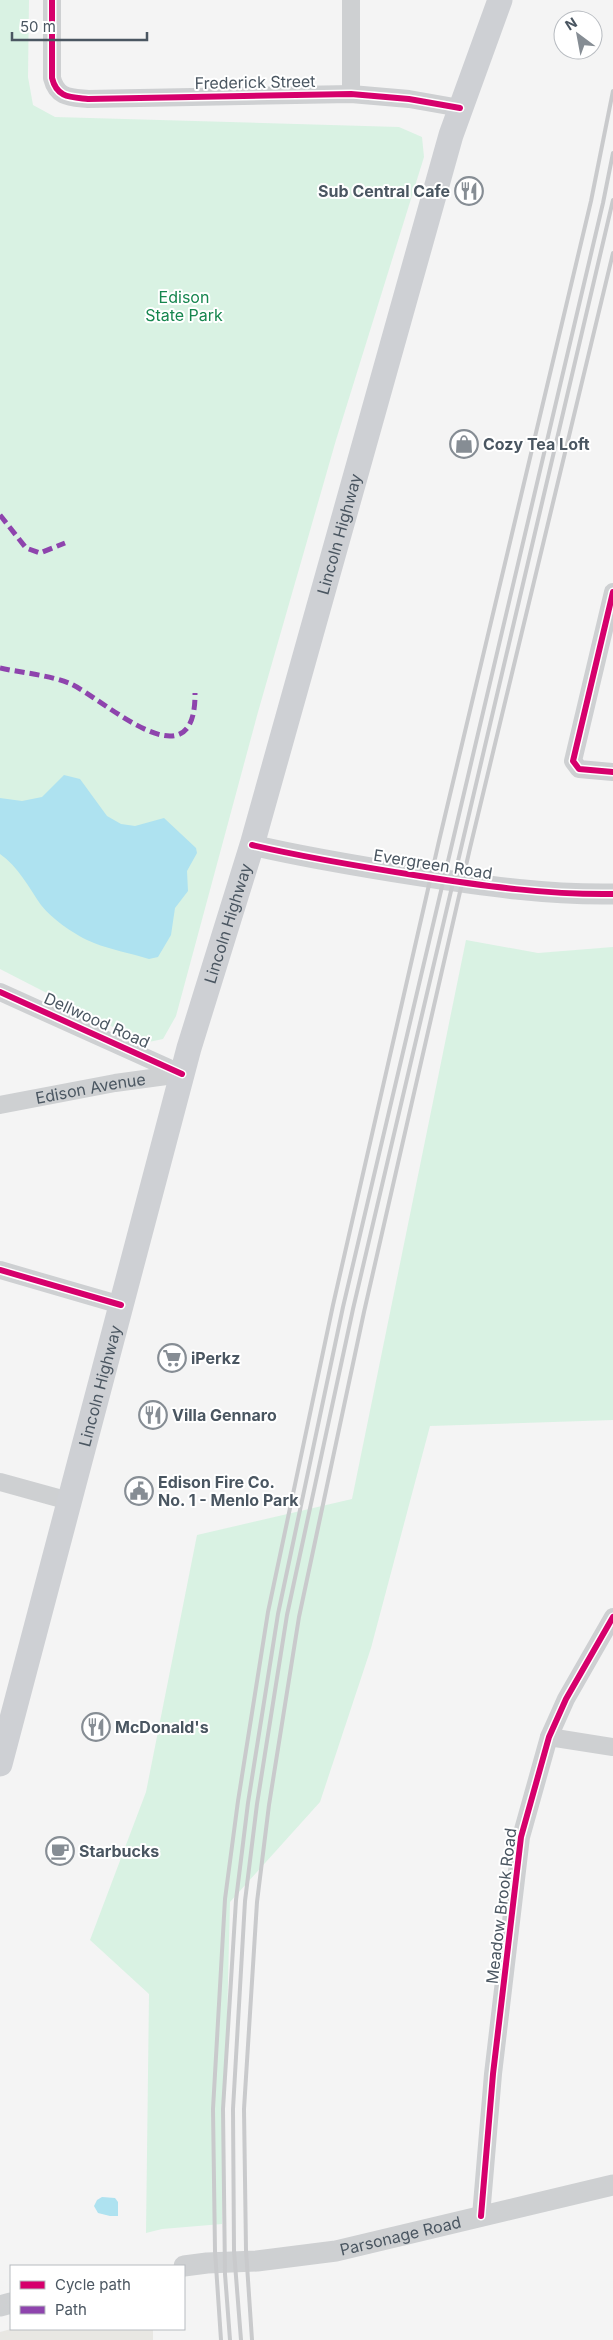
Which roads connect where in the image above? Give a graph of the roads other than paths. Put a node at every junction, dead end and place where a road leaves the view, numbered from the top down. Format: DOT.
graph roads {
  1 [pos="52,0"];
  2 [pos="351,0"];
  3 [pos="500,0"];
  4 [pos="351,94"];
  5 [pos="460,108"];
  6 [pos="612,598"];
  7 [pos="613,772"];
  8 [pos="252,844"];
  9 [pos="613,894"];
  10 [pos="0,992"];
  11 [pos="182,1074"];
  12 [pos="0,1105"];
  13 [pos="0,1270"];
  14 [pos="121,1305"];
  15 [pos="0,1482"];
  16 [pos="70,1501"];
  17 [pos="613,1617"];
  18 [pos="8,1698"];
  19 [pos="549,1737"];
  20 [pos="613,1747"];
  21 [pos="0,1764"];
  22 [pos="613,2185"];
  23 [pos="480,2216"];
  24 [pos="185,2266"];
  1 -- 4 [label="street, Frederick Street"];
  2 -- 4 [label="street"];
  3 -- 5 [label="main road, Lincoln Highway"];
  4 -- 5 [label="street, Frederick Street"];
  5 -- 8 [label="main road, Lincoln Highway"];
  6 -- 7 [label="street"];
  8 -- 9 [label="street, Evergreen Road"];
  8 -- 11 [label="main road, Lincoln Highway"];
  10 -- 11 [label="street, Dellwood Road"];
  11 -- 12 [label="street, Edison Avenue"];
  11 -- 14 [label="main road, Lincoln Highway"];
  13 -- 14 [label="street"];
  14 -- 16 [label="main road, Lincoln Highway"];
  15 -- 16 [label="street"];
  16 -- 18 [label="main road, Lincoln Highway"];
  17 -- 19 [label="street, Meadow Brook Road"];
  18 -- 21 [label="main road, Lincoln Highway"];
  19 -- 20 [label="street"];
  19 -- 23 [label="street, Meadow Brook Road"];
  22 -- 23 [label="street, Parsonage Road"];
  23 -- 24 [label="street, Parsonage Road"];
}
